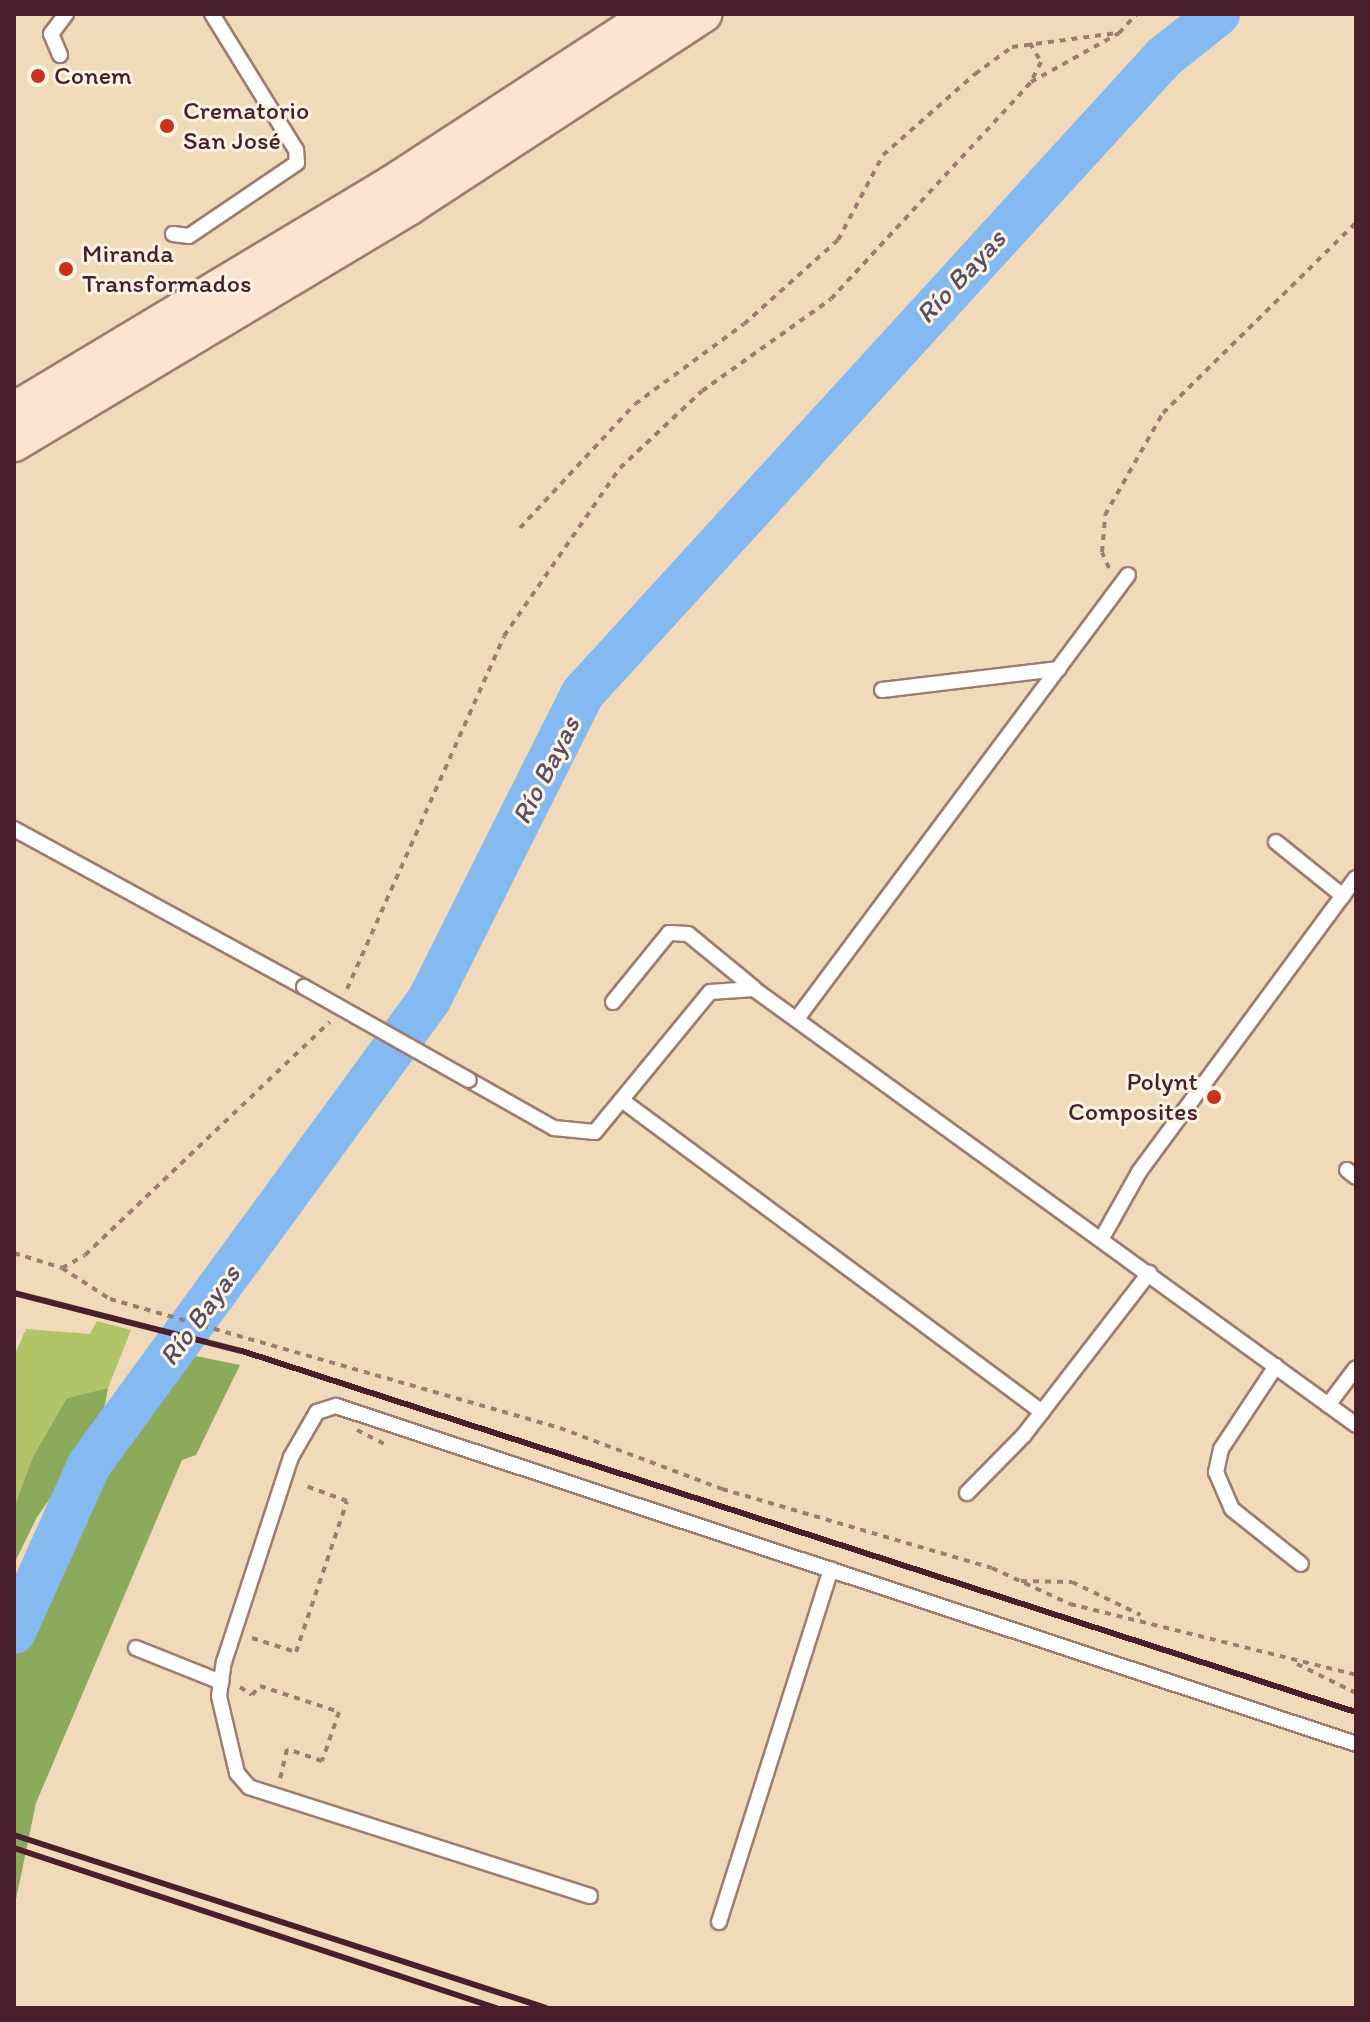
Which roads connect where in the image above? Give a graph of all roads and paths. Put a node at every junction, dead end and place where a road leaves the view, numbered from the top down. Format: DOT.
graph roads {
  1 [pos="66,14"];
  2 [pos="212,14"];
  3 [pos="653,14"];
  4 [pos="703,14"];
  5 [pos="1137,14"];
  6 [pos="1119,33"];
  7 [pos="1030,43"];
  8 [pos="60,55"];
  9 [pos="1031,82"];
  10 [pos="1356,223"];
  11 [pos="173,234"];
  12 [pos="14,411"];
  13 [pos="14,443"];
  14 [pos="520,528"];
  15 [pos="1128,575"];
  16 [pos="1119,589"];
  17 [pos="1059,669"];
  18 [pos="882,690"];
  19 [pos="14,829"];
  20 [pos="1276,842"];
  21 [pos="1356,878"];
  22 [pos="1343,896"];
  23 [pos="754,989"];
  24 [pos="341,1000"];
  25 [pos="613,1002"];
  26 [pos="335,1012"];
  27 [pos="799,1016"];
  28 [pos="623,1101"];
  29 [pos="1102,1238"];
  30 [pos="14,1253"];
  31 [pos="62,1268"];
  32 [pos="1149,1273"];
  33 [pos="1276,1366"];
  34 [pos="1356,1368"];
  35 [pos="1328,1405"];
  36 [pos="1042,1412"];
  37 [pos="352,1423"];
  38 [pos="1356,1425"];
  39 [pos="400,1450"];
  40 [pos="306,1474"];
  41 [pos="967,1493"];
  42 [pos="1301,1564"];
  43 [pos="831,1569"];
  44 [pos="1018,1581"];
  45 [pos="1150,1619"];
  46 [pos="136,1648"];
  47 [pos="247,1651"];
  48 [pos="1292,1661"];
  49 [pos="1356,1675"];
  50 [pos="237,1678"];
  51 [pos="221,1682"];
  52 [pos="1356,1693"];
  53 [pos="1356,1744"];
  54 [pos="289,1795"];
  55 [pos="590,1896"];
  56 [pos="719,1922"];
  1 -- 8 [label="lane"];
  2 -- 11 [label="lane"];
  3 -- 12 [label="street"];
  4 -- 13 [label="street"];
  5 -- 6 [label="path"];
  6 -- 7 [label="path"];
  6 -- 9 [label="path"];
  7 -- 9 [label="path"];
  7 -- 14 [label="path"];
  9 -- 24 [label="path"];
  10 -- 16 [label="path"];
  15 -- 16 [label="lane"];
  16 -- 17 [label="lane"];
  17 -- 18 [label="lane"];
  17 -- 27 [label="lane"];
  19 -- 28 [label="lane, bridge"];
  20 -- 22 [label="lane"];
  21 -- 22 [label="lane"];
  22 -- 29 [label="lane"];
  23 -- 25 [label="lane"];
  23 -- 27 [label="lane"];
  23 -- 28 [label="lane"];
  26 -- 31 [label="path"];
  27 -- 29 [label="lane"];
  28 -- 36 [label="lane"];
  29 -- 32 [label="lane"];
  30 -- 31 [label="path"];
  31 -- 44 [label="path"];
  32 -- 33 [label="lane"];
  32 -- 36 [label="lane"];
  33 -- 35 [label="lane"];
  33 -- 42 [label="lane"];
  34 -- 35 [label="lane"];
  35 -- 38 [label="lane"];
  36 -- 41 [label="lane"];
  37 -- 39 [label="path"];
  40 -- 47 [label="path"];
  43 -- 51 [label="lane"];
  43 -- 53 [label="lane"];
  43 -- 56 [label="lane"];
  44 -- 45 [label="path"];
  44 -- 45 [label="path"];
  45 -- 48 [label="path"];
  46 -- 51 [label="lane"];
  48 -- 49 [label="path"];
  48 -- 52 [label="path"];
  50 -- 54 [label="path"];
  51 -- 55 [label="lane"];
}
